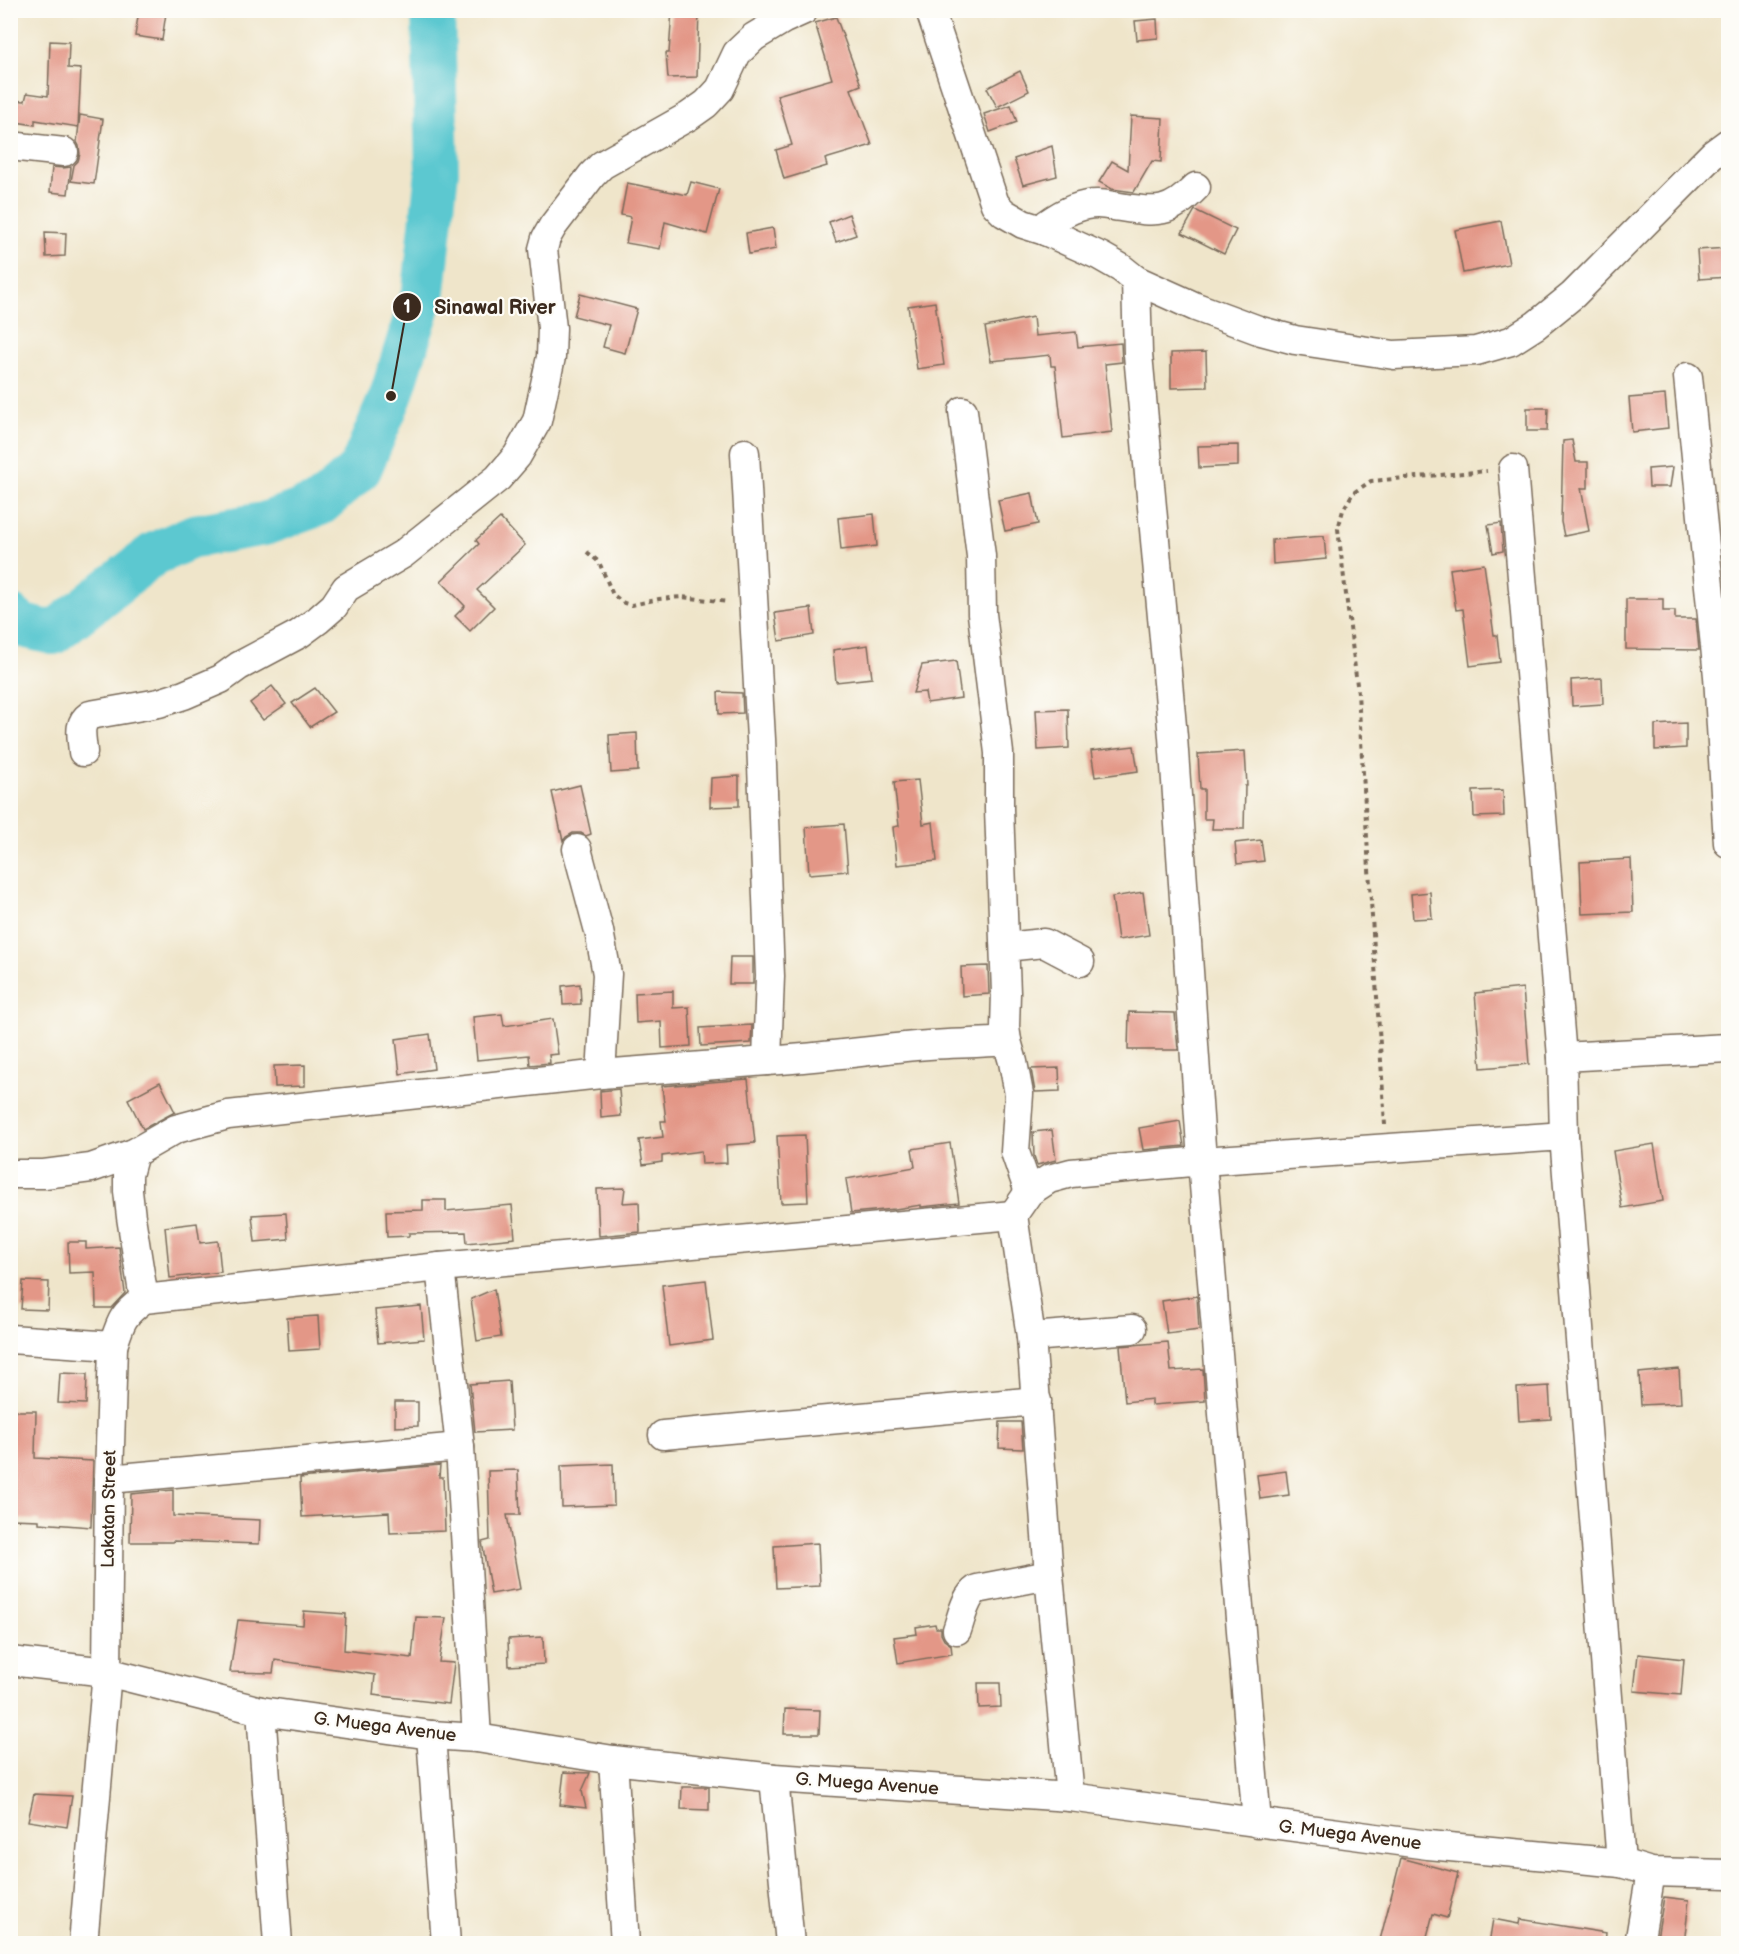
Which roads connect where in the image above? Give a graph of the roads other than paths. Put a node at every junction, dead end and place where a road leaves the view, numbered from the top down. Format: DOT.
graph roads {
  1 [pos="804,10"];
  2 [pos="930,10"];
  3 [pos="1728,143"];
  4 [pos="10,146"];
  5 [pos="64,152"];
  6 [pos="1196,186"];
  7 [pos="1045,231"];
  8 [pos="1136,280"];
  9 [pos="1688,377"];
  10 [pos="963,411"];
  11 [pos="745,453"];
  12 [pos="1513,469"];
  13 [pos="1723,676"];
  14 [pos="83,752"];
  15 [pos="1728,843"];
  16 [pos="577,849"];
  17 [pos="1005,947"];
  18 [pos="1080,962"];
  19 [pos="1007,1041"];
  20 [pos="1728,1048"];
  21 [pos="1562,1057"];
  22 [pos="767,1061"];
  23 [pos="601,1074"];
  24 [pos="1564,1136"];
  25 [pos="134,1153"];
  26 [pos="1202,1161"];
  27 [pos="10,1174"];
  28 [pos="1029,1192"];
  29 [pos="1013,1215"];
  30 [pos="440,1267"];
  31 [pos="144,1299"];
  32 [pos="1132,1329"];
  33 [pos="1032,1337"];
  34 [pos="10,1339"];
  35 [pos="113,1346"];
  36 [pos="1037,1401"];
  37 [pos="663,1434"];
  38 [pos="460,1448"];
  39 [pos="109,1479"];
  40 [pos="1049,1575"];
  41 [pos="957,1630"];
  42 [pos="10,1661"];
  43 [pos="107,1672"];
  44 [pos="261,1711"];
  45 [pos="431,1735"];
  46 [pos="477,1738"];
  47 [pos="613,1760"];
  48 [pos="774,1779"];
  49 [pos="1070,1797"];
  50 [pos="1257,1823"];
  51 [pos="1621,1863"];
  52 [pos="1651,1872"];
  53 [pos="1728,1874"];
  54 [pos="82,1944"];
  55 [pos="278,1944"];
  56 [pos="446,1944"];
  57 [pos="625,1944"];
  58 [pos="790,1944"];
  59 [pos="1639,1944"];
  1 -- 14 [label="street"];
  2 -- 7 [label="street"];
  3 -- 8 [label="street"];
  4 -- 5 [label="street"];
  6 -- 7 [label="street"];
  7 -- 8 [label="street"];
  8 -- 26 [label="street"];
  9 -- 13 [label="street"];
  10 -- 17 [label="street"];
  11 -- 22 [label="street"];
  12 -- 21 [label="street"];
  13 -- 15 [label="street"];
  16 -- 23 [label="street"];
  17 -- 18 [label="street"];
  17 -- 19 [label="street"];
  19 -- 22 [label="street"];
  19 -- 28 [label="street"];
  20 -- 21 [label="street"];
  21 -- 24 [label="street"];
  22 -- 23 [label="street"];
  23 -- 25 [label="street"];
  24 -- 26 [label="street"];
  24 -- 51 [label="street"];
  25 -- 27 [label="street"];
  25 -- 31 [label="street"];
  26 -- 28 [label="street"];
  26 -- 50 [label="street"];
  28 -- 29 [label="street"];
  29 -- 30 [label="street"];
  29 -- 33 [label="street"];
  30 -- 31 [label="street"];
  30 -- 38 [label="street"];
  31 -- 35 [label="street, Lakatan Street"];
  32 -- 33 [label="street"];
  33 -- 36 [label="street"];
  34 -- 35 [label="street"];
  35 -- 39 [label="street, Lakatan Street"];
  36 -- 37 [label="street"];
  36 -- 40 [label="street"];
  38 -- 39 [label="street"];
  38 -- 46 [label="street"];
  39 -- 43 [label="street, Lakatan Street"];
  40 -- 41 [label="street"];
  40 -- 49 [label="street"];
  42 -- 43 [label="street, G. Muega Avenue"];
  43 -- 44 [label="street, G. Muega Avenue"];
  43 -- 54 [label="street, Lakatan Street"];
  44 -- 45 [label="street, G. Muega Avenue"];
  44 -- 55 [label="street"];
  45 -- 46 [label="street, G. Muega Avenue"];
  45 -- 56 [label="street"];
  46 -- 47 [label="street, G. Muega Avenue"];
  47 -- 48 [label="street, G. Muega Avenue"];
  47 -- 57 [label="street"];
  48 -- 49 [label="street, G. Muega Avenue"];
  48 -- 58 [label="street"];
  49 -- 50 [label="street, G. Muega Avenue"];
  50 -- 51 [label="street, G. Muega Avenue"];
  51 -- 52 [label="street, G. Muega Avenue"];
  52 -- 53 [label="street, G. Muega Avenue"];
  52 -- 59 [label="street"];
}
